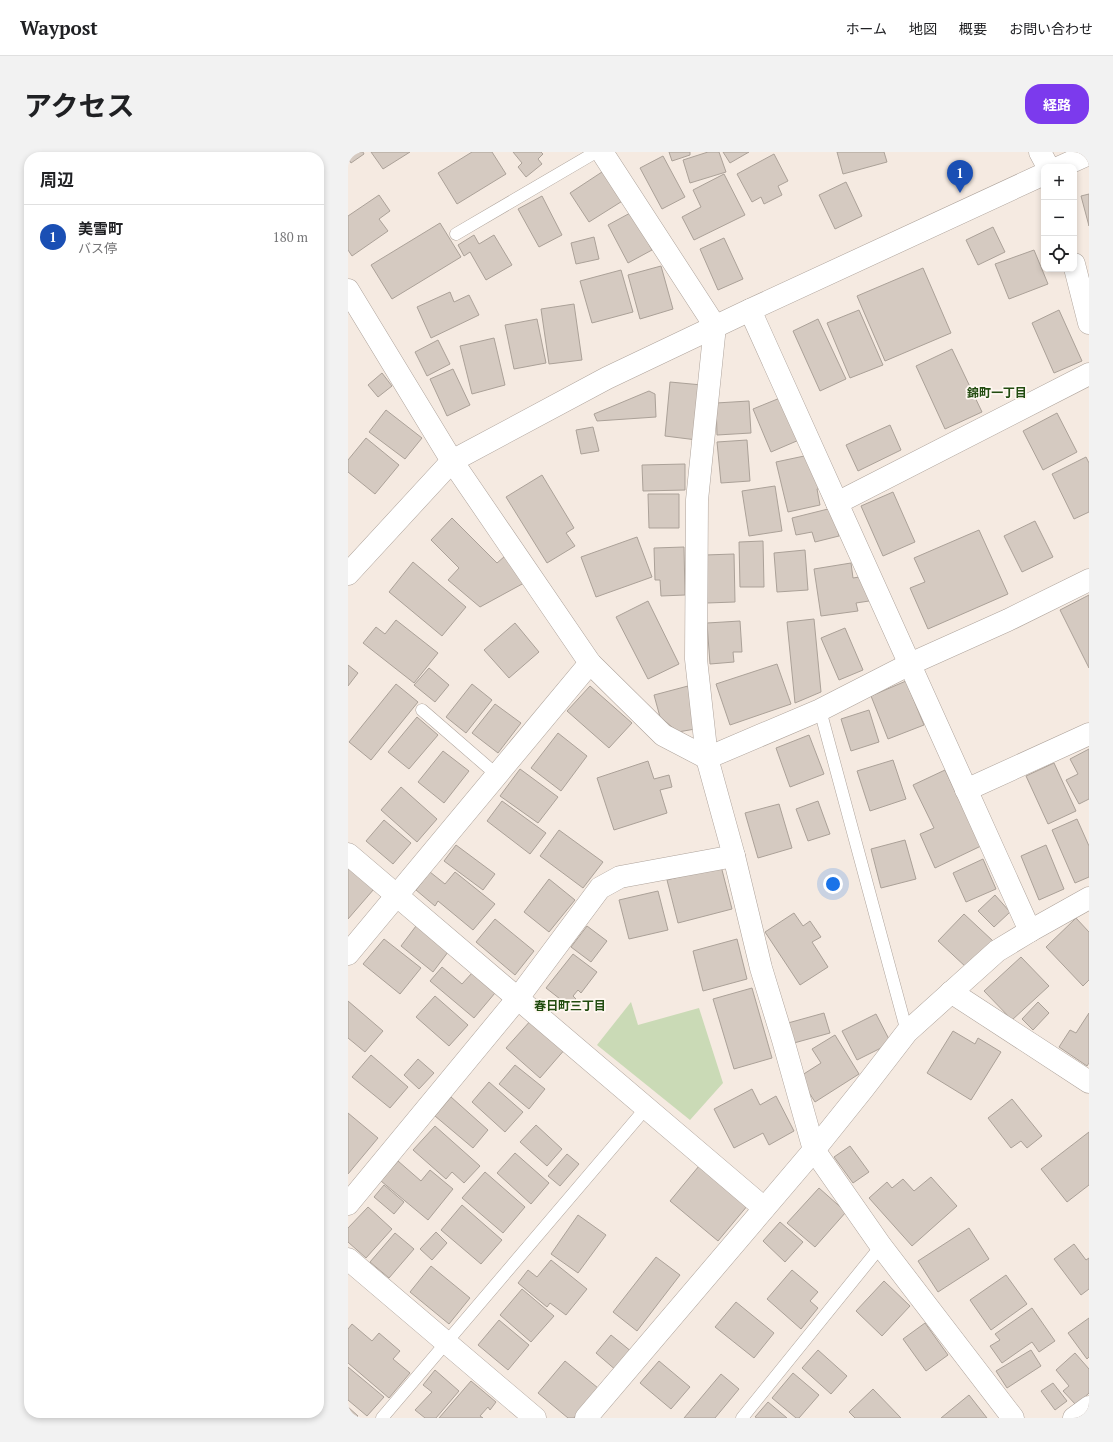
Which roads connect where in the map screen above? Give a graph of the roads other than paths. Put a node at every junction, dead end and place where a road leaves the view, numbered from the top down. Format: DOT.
graph roads {
  1 [pos="1040,152"];
  2 [pos="607,154"];
  3 [pos="1089,154"];
  4 [pos="1046,164"];
  5 [pos="1067,164"];
  6 [pos="1041,175"];
  7 [pos="456,234"];
  8 [pos="1076,272"];
  9 [pos="348,290"];
  10 [pos="750,310"];
  11 [pos="1089,323"];
  12 [pos="715,326"];
  13 [pos="1089,374"];
  14 [pos="452,461"];
  15 [pos="837,503"];
  16 [pos="348,574"];
  17 [pos="1089,580"];
  18 [pos="590,663"];
  19 [pos="910,664"];
  20 [pos="422,710"];
  21 [pos="820,710"];
  22 [pos="1089,734"];
  23 [pos="707,758"];
  24 [pos="497,774"];
  25 [pos="966,790"];
  26 [pos="348,854"];
  27 [pos="734,856"];
  28 [pos="397,895"];
  29 [pos="1089,898"];
  30 [pos="1030,930"];
  31 [pos="348,954"];
  32 [pos="951,992"];
  33 [pos="518,998"];
  34 [pos="907,1032"];
  35 [pos="1089,1082"];
  36 [pos="646,1108"];
  37 [pos="814,1150"];
  38 [pos="348,1204"];
  39 [pos="764,1208"];
  40 [pos="881,1246"];
  41 [pos="348,1259"];
  42 [pos="447,1343"];
  43 [pos="1089,1407"];
  44 [pos="382,1418"];
  45 [pos="535,1418"];
  46 [pos="586,1418"];
  47 [pos="742,1418"];
  48 [pos="1013,1418"];
  49 [pos="1074,1418"];
  1 -- 4 [label="street"];
  2 -- 7 [label="lane"];
  2 -- 12 [label="street"];
  3 -- 5 [label="street"];
  6 -- 10 [label="street"];
  8 -- 11 [label="street"];
  9 -- 14 [label="street"];
  10 -- 12 [label="street"];
  10 -- 15 [label="street"];
  12 -- 14 [label="street"];
  12 -- 23 [label="street"];
  13 -- 15 [label="street"];
  14 -- 16 [label="street"];
  14 -- 18 [label="street"];
  15 -- 19 [label="street"];
  17 -- 19 [label="street"];
  18 -- 23 [label="street"];
  18 -- 24 [label="street"];
  19 -- 21 [label="street"];
  19 -- 25 [label="street"];
  20 -- 24 [label="lane"];
  21 -- 23 [label="street"];
  21 -- 34 [label="lane"];
  22 -- 25 [label="street"];
  23 -- 27 [label="street"];
  24 -- 28 [label="street"];
  25 -- 30 [label="street"];
  26 -- 28 [label="street"];
  27 -- 33 [label="street"];
  27 -- 37 [label="street"];
  28 -- 31 [label="street"];
  28 -- 33 [label="street"];
  29 -- 30 [label="street"];
  30 -- 32 [label="street"];
  32 -- 34 [label="street"];
  32 -- 35 [label="street"];
  33 -- 36 [label="street"];
  33 -- 38 [label="street"];
  34 -- 37 [label="street"];
  36 -- 39 [label="street"];
  36 -- 42 [label="lane"];
  37 -- 39 [label="street"];
  37 -- 40 [label="street"];
  39 -- 46 [label="street"];
  40 -- 47 [label="lane"];
  40 -- 48 [label="street"];
  41 -- 42 [label="street"];
  42 -- 44 [label="lane"];
  42 -- 45 [label="street"];
  43 -- 49 [label="street"];
}
